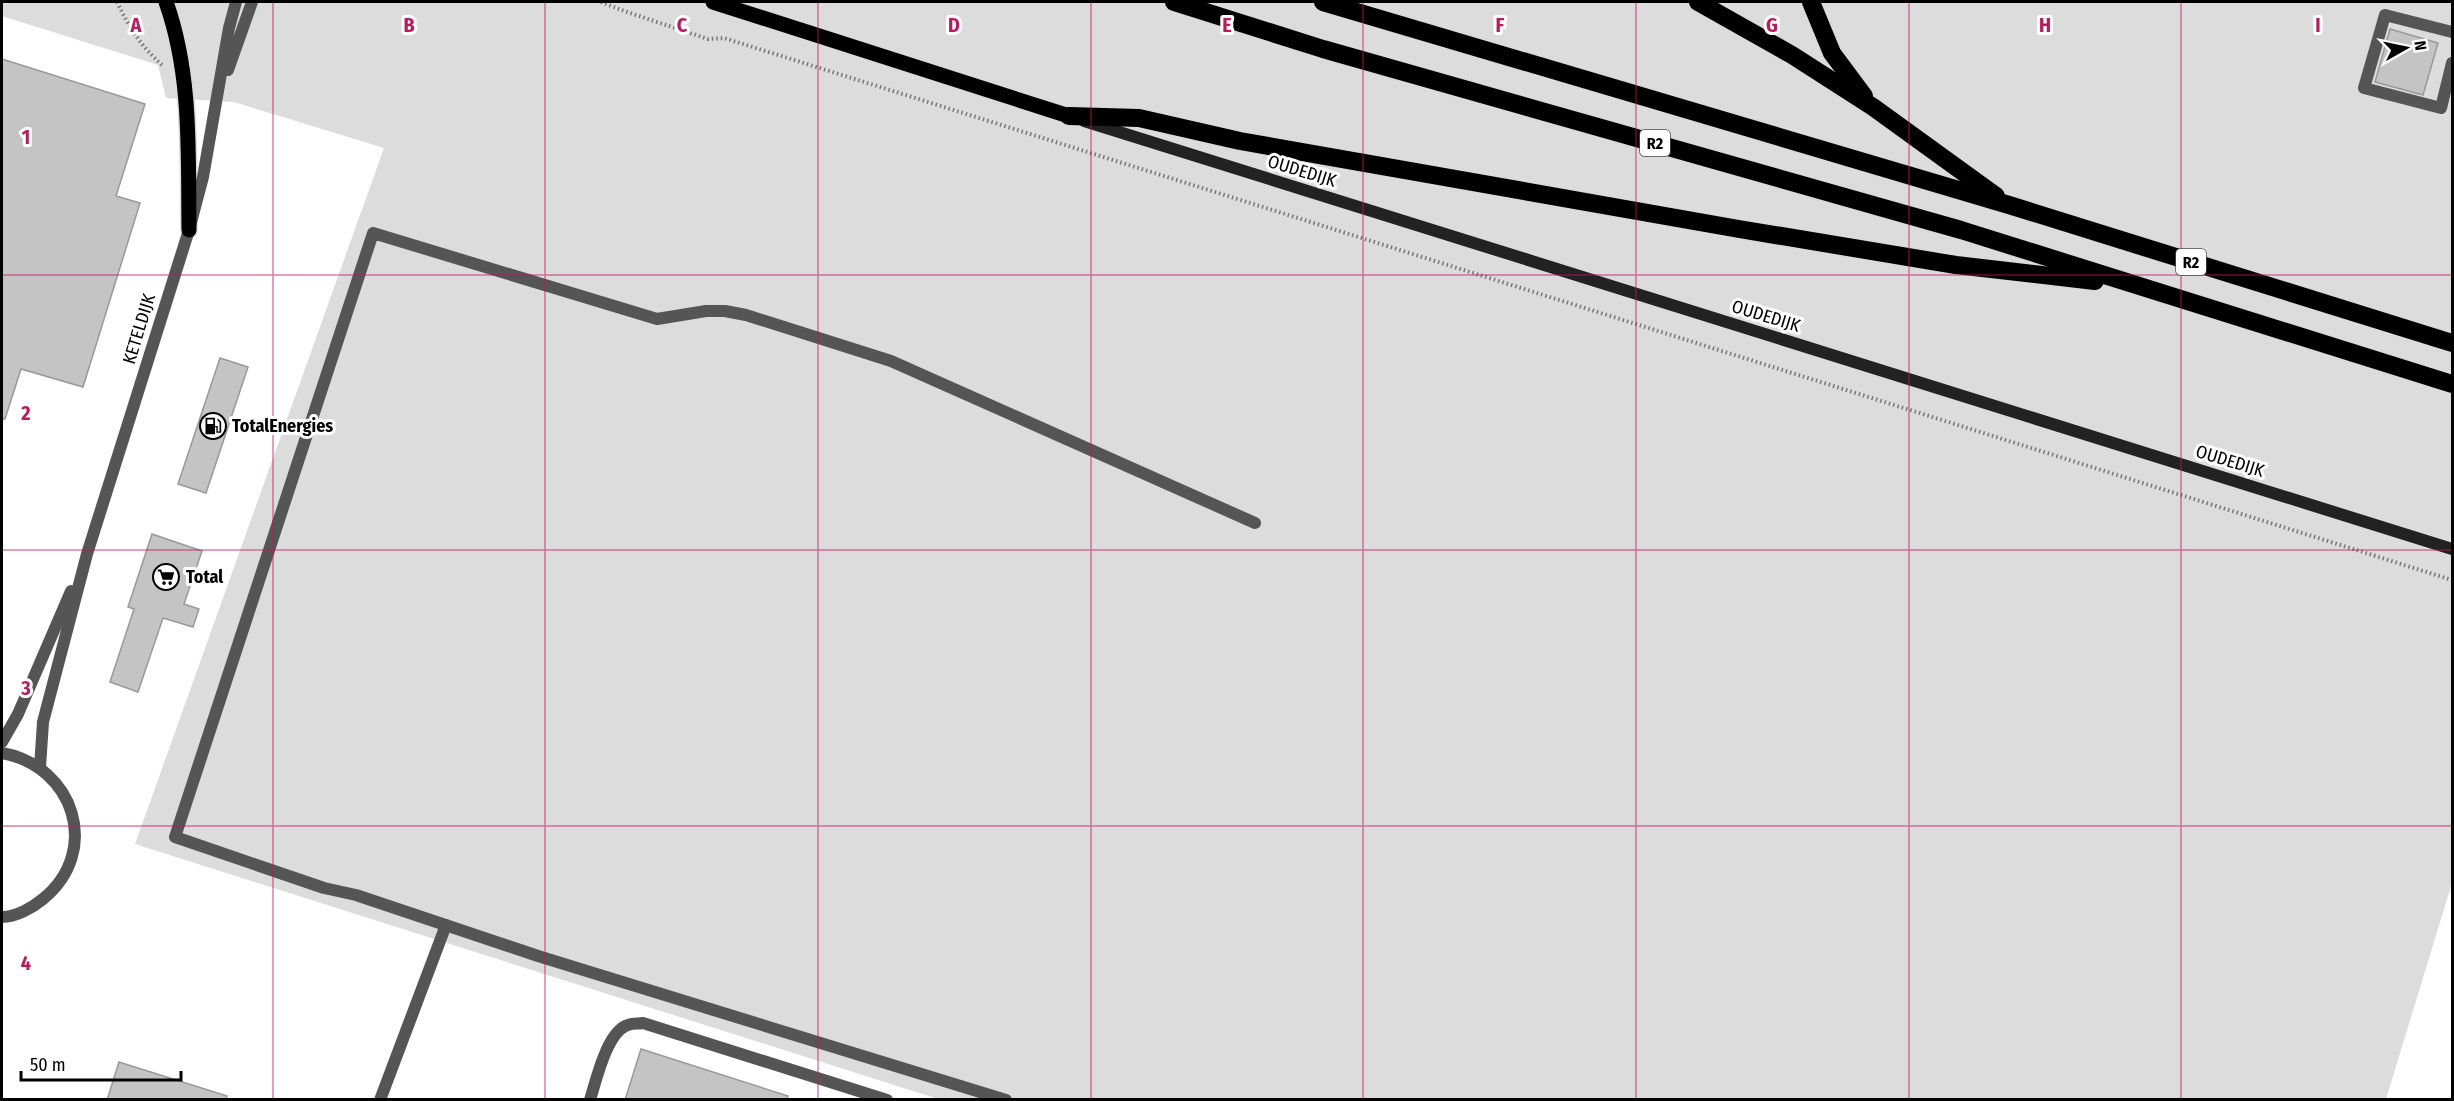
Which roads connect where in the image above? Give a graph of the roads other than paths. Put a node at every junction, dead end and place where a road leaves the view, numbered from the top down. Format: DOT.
graph roads {
  1 [pos="166,2"];
  2 [pos="236,2"];
  3 [pos="252,2"];
  4 [pos="712,2"];
  5 [pos="1174,2"];
  6 [pos="1323,2"];
  7 [pos="1698,2"];
  8 [pos="1811,2"];
  9 [pos="2452,32"];
  10 [pos="2452,63"];
  11 [pos="1873,106"];
  12 [pos="215,112"];
  13 [pos="1069,116"];
  14 [pos="2009,205"];
  15 [pos="189,230"];
  16 [pos="2136,286"];
  17 [pos="2452,343"];
  18 [pos="2452,384"];
  19 [pos="1255,523"];
  20 [pos="2452,549"];
  21 [pos="87,554"];
  22 [pos="2,742"];
  23 [pos="2,753"];
  24 [pos="40,767"];
  25 [pos="2,917"];
  26 [pos="446,925"];
  27 [pos="380,1100"];
  28 [pos="590,1100"];
  29 [pos="887,1100"];
  30 [pos="1006,1100"];
  1 -- 15 [label="main road"];
  2 -- 12 [label="street, KETELDIJK"];
  3 -- 12 [label="street, KETELDIJK"];
  4 -- 13 [label="main road"];
  5 -- 16 [label="highway, R2"];
  6 -- 14 [label="highway, R2"];
  7 -- 11 [label="highway, R2"];
  8 -- 11 [label="highway, R2"];
  9 -- 10 [label="street"];
  11 -- 14 [label="highway, R2"];
  12 -- 15 [label="street, KETELDIJK"];
  13 -- 16 [label="highway, R2"];
  13 -- 20 [label="street, OUDEDIJK"];
  14 -- 17 [label="highway, R2"];
  15 -- 21 [label="street, KETELDIJK"];
  16 -- 18 [label="highway, R2"];
  19 -- 26 [label="street"];
  21 -- 22 [label="street, KETELDIJK"];
  21 -- 24 [label="street, KETELDIJK"];
  23 -- 24 [label="street"];
  24 -- 25 [label="street"];
  26 -- 27 [label="street"];
  26 -- 30 [label="street"];
  28 -- 29 [label="street"];
}
